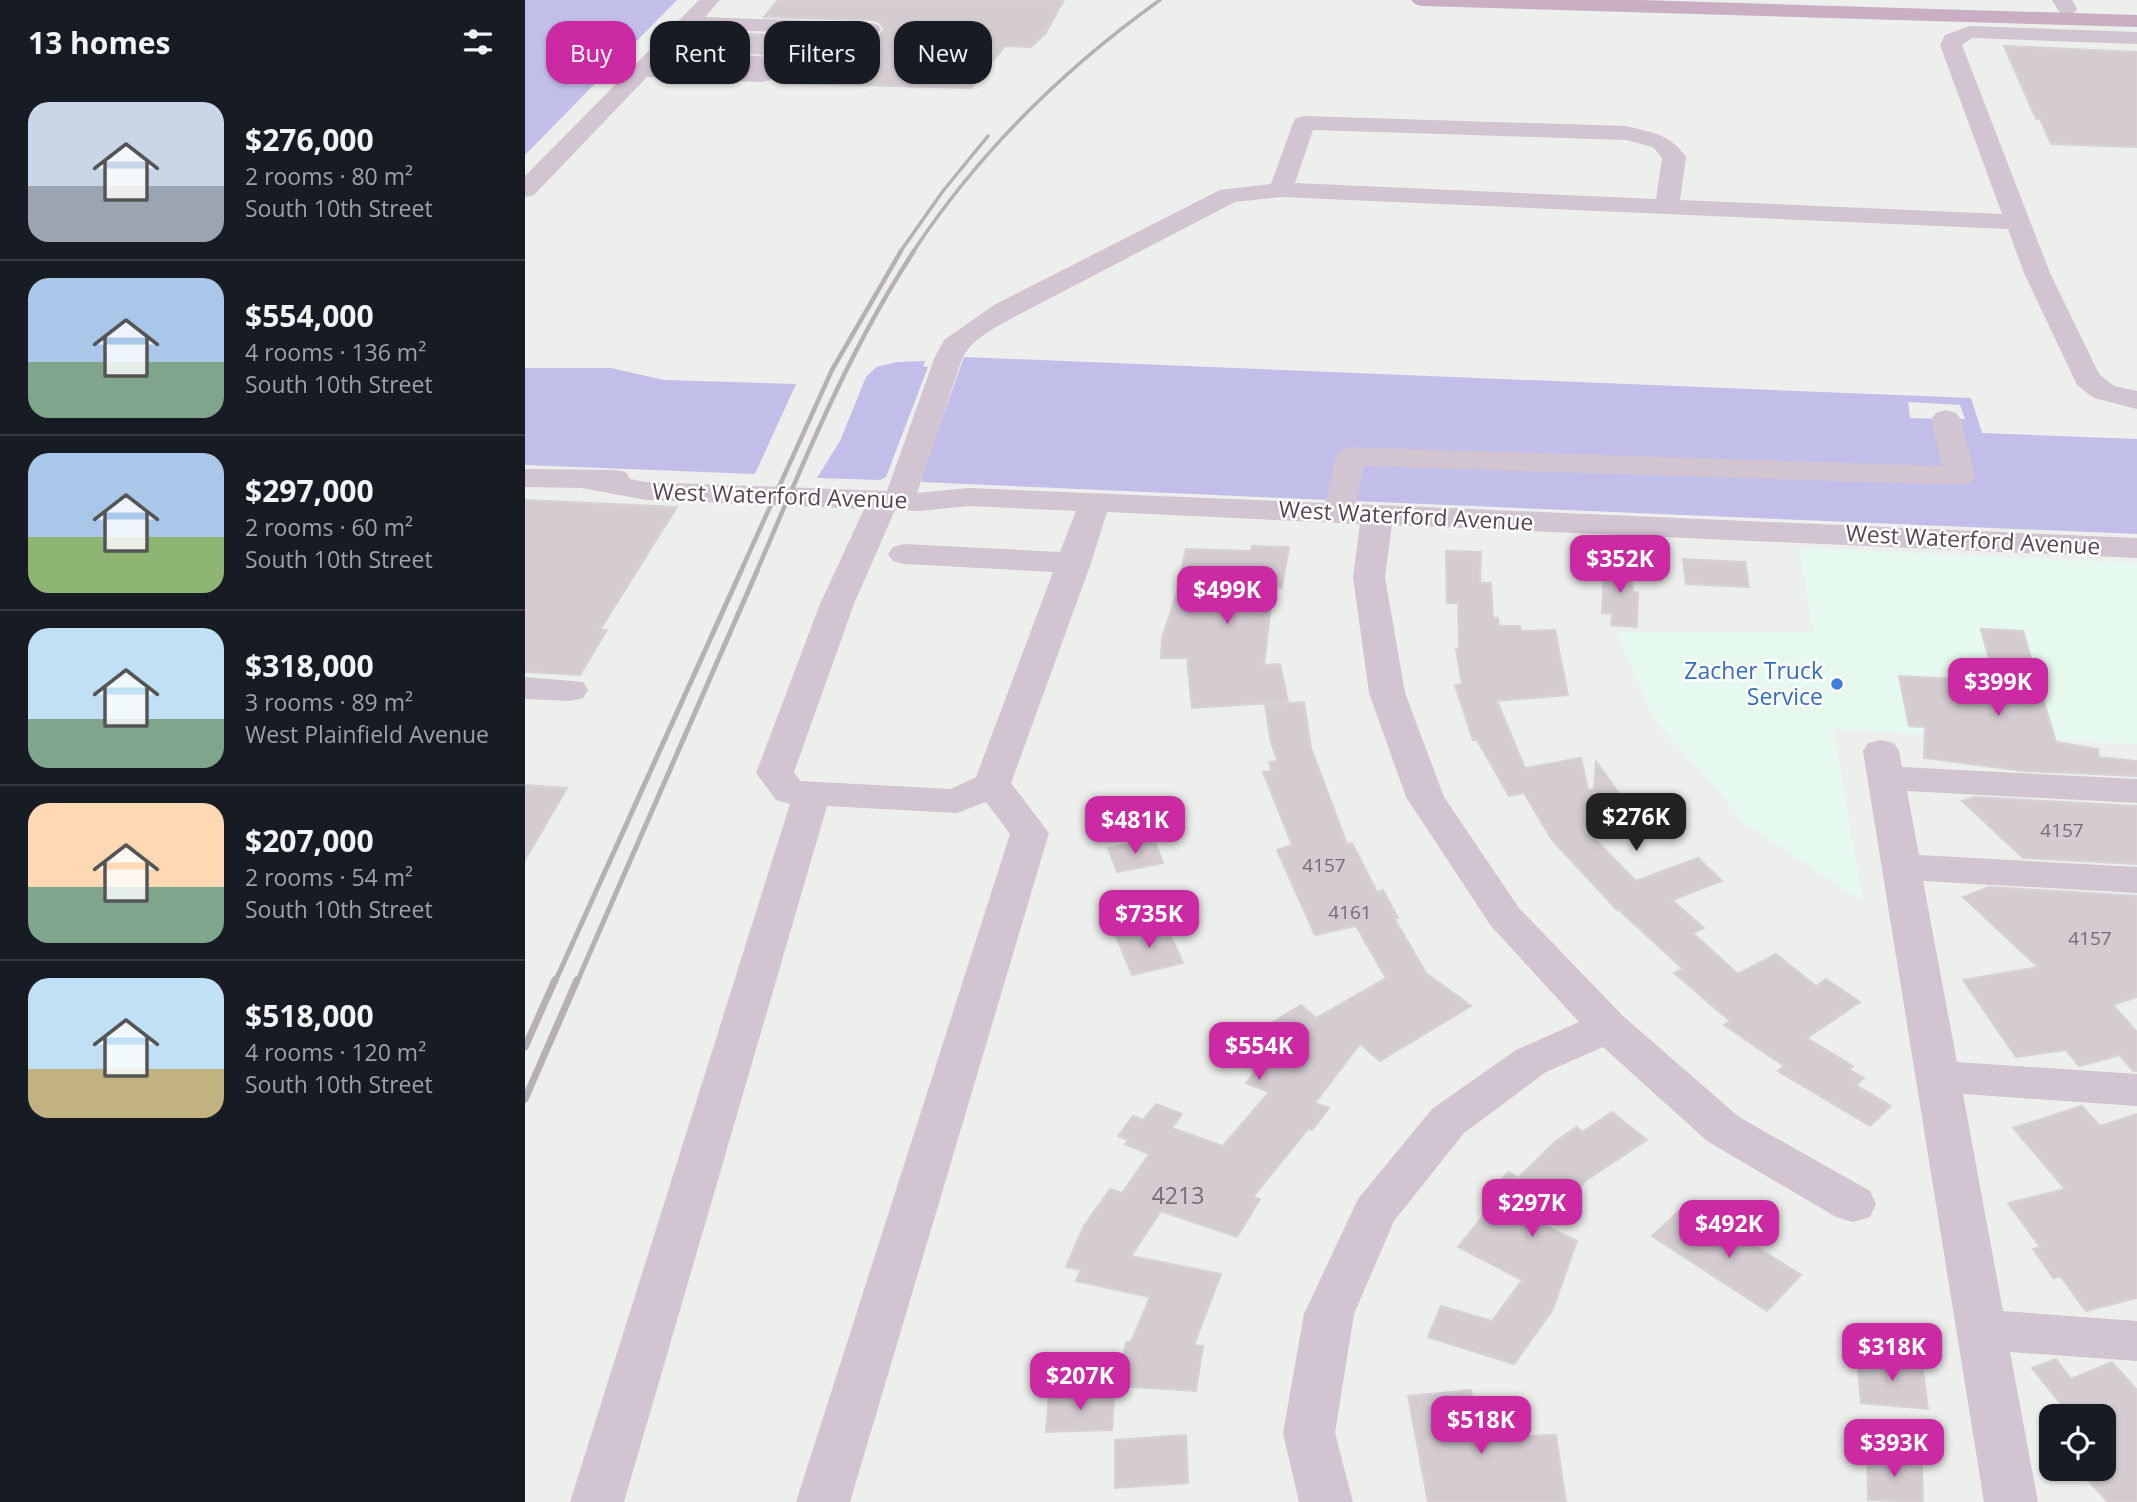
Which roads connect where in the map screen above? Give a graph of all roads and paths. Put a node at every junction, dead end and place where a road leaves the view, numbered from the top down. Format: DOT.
graph roads {
  1 [pos="710,0"];
  2 [pos="1422,0"];
  3 [pos="1710,0"];
  4 [pos="2064,5"];
  5 [pos="2137,11"];
  6 [pos="1983,18"];
  7 [pos="690,21"];
  8 [pos="2137,21"];
  9 [pos="2137,38"];
  10 [pos="650,62"];
  11 [pos="525,190"];
  12 [pos="1281,190"];
  13 [pos="1667,208"];
  14 [pos="2017,222"];
  15 [pos="2137,400"];
  16 [pos="1946,419"];
  17 [pos="525,478"];
  18 [pos="592,481"];
  19 [pos="896,496"];
  20 [pos="1095,502"];
  21 [pos="1338,513"];
  22 [pos="1377,514"];
  23 [pos="2137,548"];
  24 [pos="904,554"];
  25 [pos="1075,563"];
  26 [pos="525,688"];
  27 [pos="570,690"];
  28 [pos="992,784"];
  29 [pos="2137,791"];
  30 [pos="812,793"];
  31 [pos="1900,867"];
  32 [pos="2137,880"];
  33 [pos="1608,1027"];
  34 [pos="1937,1077"];
  35 [pos="2137,1090"];
  36 [pos="1853,1204"];
  37 [pos="1980,1330"];
  38 [pos="2137,1341"];
  39 [pos="597,1502"];
  40 [pos="823,1502"];
  41 [pos="1326,1502"];
  42 [pos="2011,1502"];
  1 -- 7 [label="street"];
  2 -- 6 [label="main road"];
  3 -- 6 [label="main road"];
  4 -- 5 [label="main road"];
  4 -- 6 [label="main road"];
  6 -- 8 [label="main road"];
  6 -- 9 [label="street"];
  6 -- 14 [label="street"];
  10 -- 11 [label="street"];
  12 -- 13 [label="street"];
  12 -- 13 [label="street"];
  12 -- 19 [label="street"];
  13 -- 14 [label="street"];
  14 -- 15 [label="street"];
  16 -- 21 [label="street"];
  17 -- 18 [label="street, West Waterford Avenue"];
  18 -- 19 [label="street, West Waterford Avenue"];
  19 -- 20 [label="street, West Waterford Avenue"];
  19 -- 30 [label="street"];
  20 -- 21 [label="street, West Waterford Avenue"];
  20 -- 25 [label="street"];
  21 -- 22 [label="street, West Waterford Avenue"];
  22 -- 23 [label="street, West Waterford Avenue"];
  22 -- 33 [label="street"];
  24 -- 25 [label="street"];
  25 -- 28 [label="street"];
  26 -- 27 [label="street"];
  28 -- 30 [label="street"];
  28 -- 40 [label="street"];
  29 -- 31 [label="street"];
  30 -- 39 [label="street"];
  31 -- 32 [label="street"];
  31 -- 34 [label="street"];
  33 -- 36 [label="street"];
  33 -- 41 [label="street"];
  34 -- 35 [label="street"];
  34 -- 37 [label="street"];
  37 -- 38 [label="street"];
  37 -- 42 [label="street"];
}
